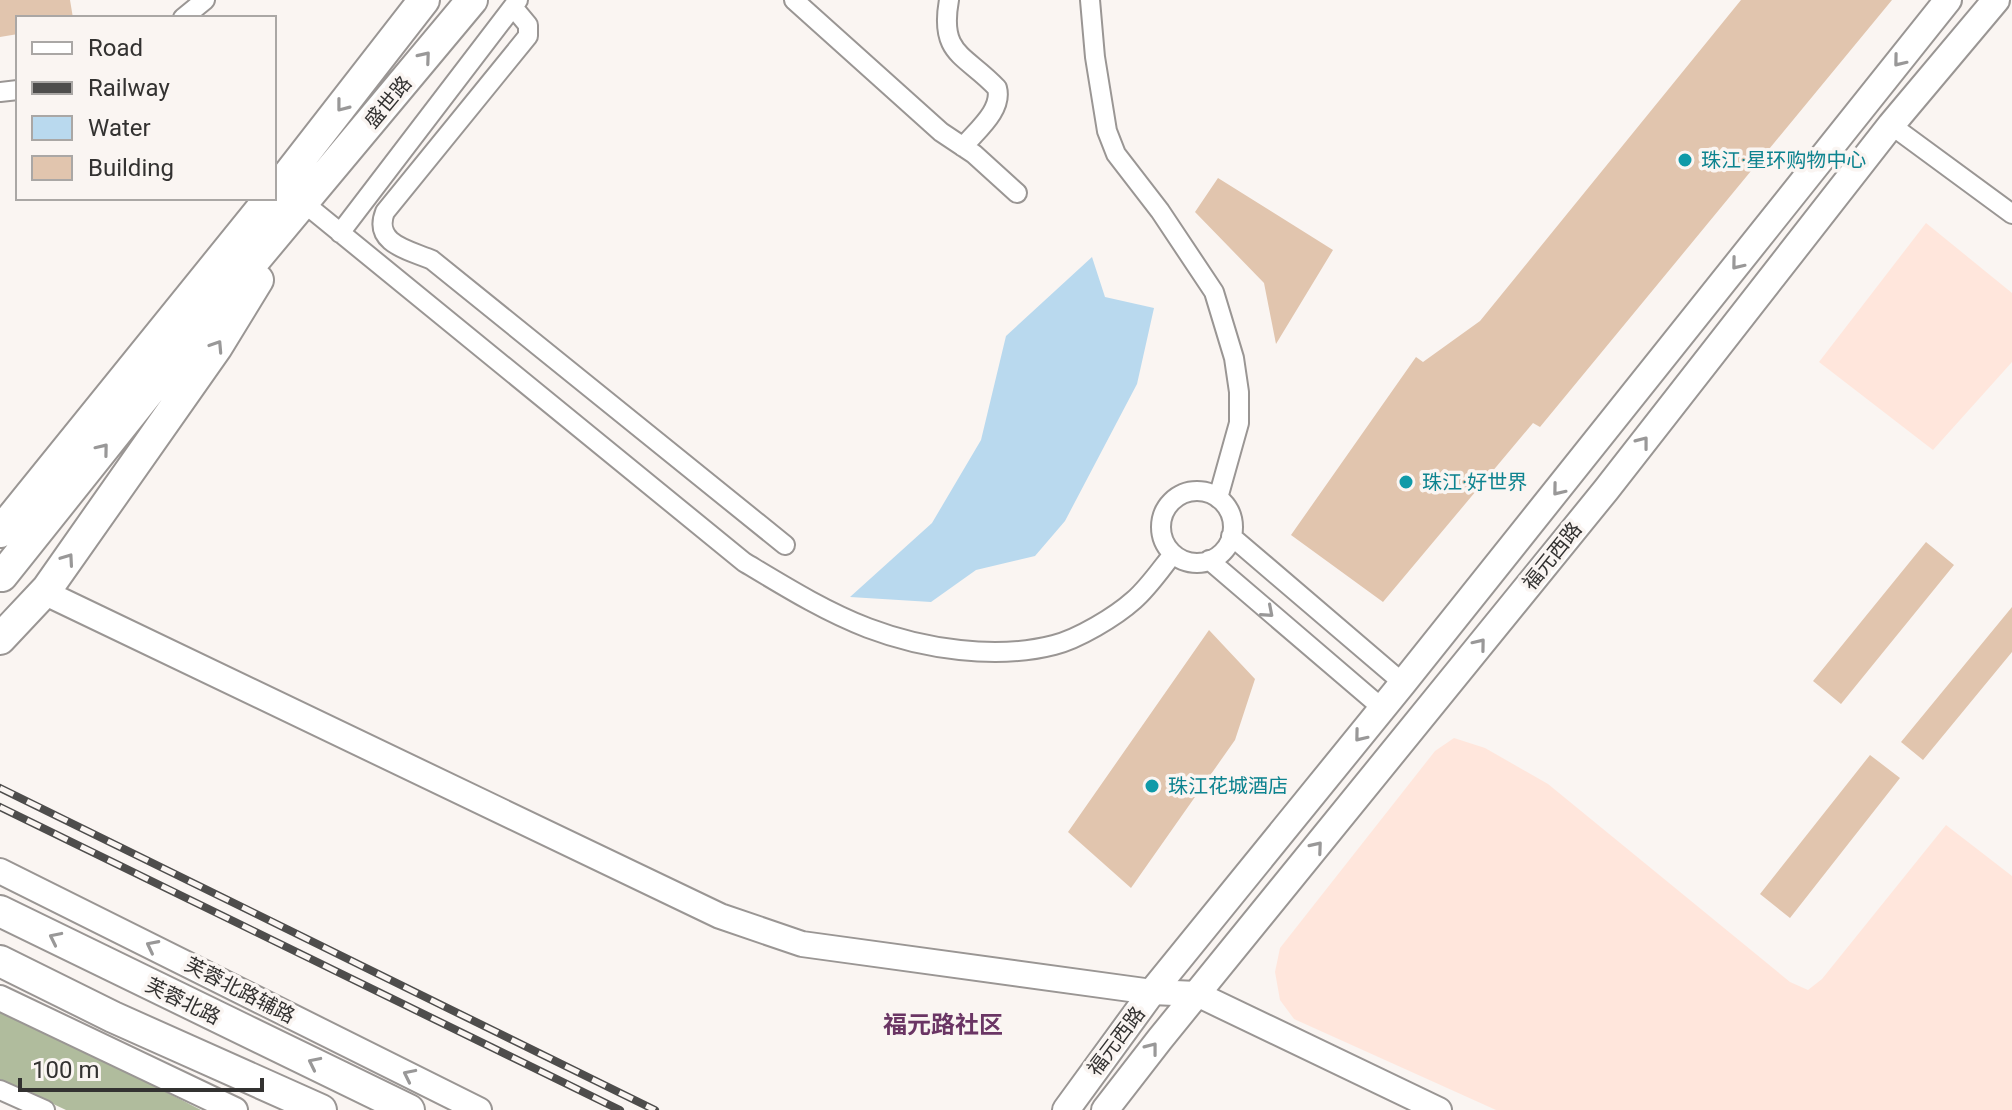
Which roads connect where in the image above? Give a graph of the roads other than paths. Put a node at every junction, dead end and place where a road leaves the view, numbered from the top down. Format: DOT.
graph roads {
  1 [pos="175,0"];
  2 [pos="205,0"];
  3 [pos="424,0"];
  4 [pos="472,0"];
  5 [pos="794,0"];
  6 [pos="949,0"];
  7 [pos="1090,0"];
  8 [pos="1996,0"];
  9 [pos="515,4"];
  10 [pos="1940,5"];
  11 [pos="186,16"];
  12 [pos="1891,125"];
  13 [pos="963,147"];
  14 [pos="276,189"];
  15 [pos="1017,193"];
  16 [pos="262,200"];
  17 [pos="267,200"];
  18 [pos="304,203"];
  19 [pos="2012,214"];
  20 [pos="340,233"];
  21 [pos="1218,498"];
  22 [pos="0,503"];
  23 [pos="0,532"];
  24 [pos="1231,536"];
  25 [pos="785,545"];
  26 [pos="1173,554"];
  27 [pos="1209,560"];
  28 [pos="2,576"];
  29 [pos="47,589"];
  30 [pos="2,636"];
  31 [pos="1403,683"];
  32 [pos="1382,708"];
  33 [pos="0,871"];
  34 [pos="0,911"];
  35 [pos="0,961"];
  36 [pos="1152,992"];
  37 [pos="1197,994"];
  38 [pos="0,998"];
  39 [pos="0,1090"];
  40 [pos="45,1110"];
  41 [pos="235,1110"];
  42 [pos="321,1110"];
  43 [pos="409,1110"];
  44 [pos="479,1110"];
  45 [pos="1066,1110"];
  46 [pos="1105,1110"];
  47 [pos="1439,1110"];
  1 -- 11 [label="street"];
  2 -- 11 [label="street"];
  3 -- 14 [label="main road, 盛世路, one-way"];
  18 -- 4 [label="main road, 盛世路, one-way"];
  5 -- 13 [label="street"];
  6 -- 13 [label="street"];
  7 -- 21 [label="street"];
  8 -- 12 [label="main road, 福元西路"];
  9 -- 20 [label="street"];
  9 -- 25 [label="street"];
  10 -- 31 [label="main road, 福元西路, one-way"];
  12 -- 19 [label="street"];
  37 -- 12 [label="main road, 福元西路, one-way"];
  13 -- 15 [label="street"];
  16 -- 22 [label="main road"];
  17 -- 23 [label="main road, 盛世路"];
  18 -- 20 [label="street"];
  28 -- 18 [label="main road, one-way"];
  29 -- 18 [label="main road, one-way"];
  20 -- 26 [label="street"];
  21 -- 24 [label="street"];
  21 -- 26 [label="street"];
  24 -- 27 [label="street"];
  24 -- 31 [label="street"];
  26 -- 27 [label="street"];
  27 -- 32 [label="street, one-way"];
  29 -- 30 [label="main road"];
  29 -- 36 [label="street"];
  31 -- 32 [label="main road, 福元西路"];
  32 -- 36 [label="main road, 福元西路, one-way"];
  44 -- 33 [label="street, 芙蓉北路辅路, one-way"];
  43 -- 34 [label="main road, 芙蓉北路, one-way"];
  35 -- 42 [label="main road, 芙蓉北路"];
  36 -- 37 [label="street"];
  36 -- 45 [label="main road, 福元西路"];
  46 -- 37 [label="main road, 福元西路, one-way"];
  37 -- 47 [label="street"];
  38 -- 41 [label="street"];
  39 -- 40 [label="street"];
}
